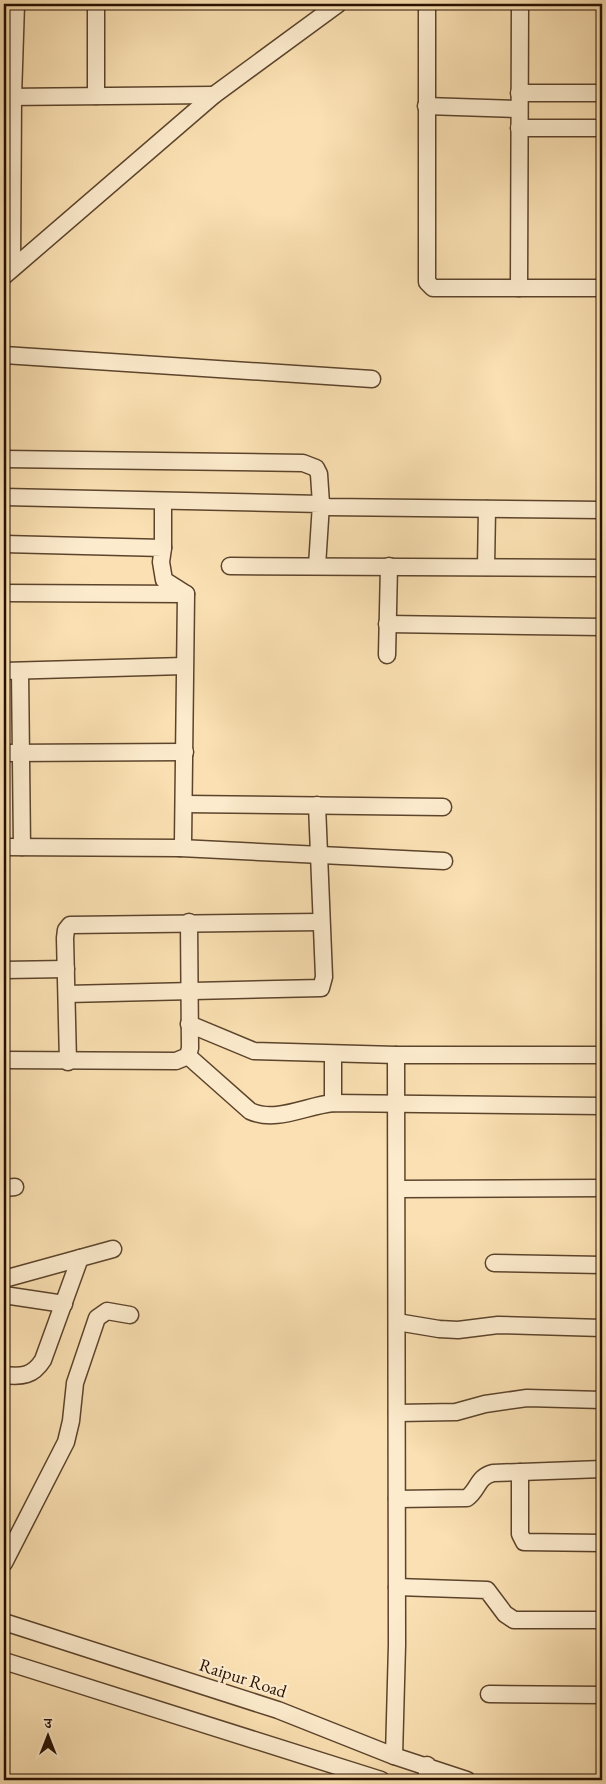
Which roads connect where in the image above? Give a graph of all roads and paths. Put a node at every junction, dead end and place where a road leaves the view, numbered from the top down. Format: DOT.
graph roads {
  1 [pos="16,4"];
  2 [pos="96,4"];
  3 [pos="338,4"];
  4 [pos="427,4"];
  5 [pos="520,4"];
  6 [pos="602,93"];
  7 [pos="214,95"];
  8 [pos="96,96"];
  9 [pos="8,97"];
  10 [pos="519,101"];
  11 [pos="426,106"];
  12 [pos="519,128"];
  13 [pos="602,128"];
  14 [pos="8,272"];
  15 [pos="519,288"];
  16 [pos="602,288"];
  17 [pos="4,355"];
  18 [pos="372,379"];
  19 [pos="4,459"];
  20 [pos="4,497"];
  21 [pos="163,501"];
  22 [pos="321,504"];
  23 [pos="487,509"];
  24 [pos="602,510"];
  25 [pos="4,544"];
  26 [pos="163,548"];
  27 [pos="230,566"];
  28 [pos="317,566"];
  29 [pos="389,566"];
  30 [pos="486,567"];
  31 [pos="602,568"];
  32 [pos="4,593"];
  33 [pos="186,594"];
  34 [pos="388,624"];
  35 [pos="602,627"];
  36 [pos="387,655"];
  37 [pos="184,666"];
  38 [pos="20,670"];
  39 [pos="4,671"];
  40 [pos="4,752"];
  41 [pos="22,752"];
  42 [pos="185,752"];
  43 [pos="184,804"];
  44 [pos="317,805"];
  45 [pos="443,807"];
  46 [pos="22,846"];
  47 [pos="4,847"];
  48 [pos="180,848"];
  49 [pos="318,855"];
  50 [pos="444,861"];
  51 [pos="189,922"];
  52 [pos="321,922"];
  53 [pos="66,969"];
  54 [pos="4,970"];
  55 [pos="189,992"];
  56 [pos="67,994"];
  57 [pos="189,1024"];
  58 [pos="333,1054"];
  59 [pos="396,1055"];
  60 [pos="602,1055"];
  61 [pos="188,1056"];
  62 [pos="4,1060"];
  63 [pos="68,1062"];
  64 [pos="333,1103"];
  65 [pos="397,1104"];
  66 [pos="602,1106"];
  67 [pos="602,1188"];
  68 [pos="398,1189"];
  69 [pos="113,1249"];
  70 [pos="80,1258"];
  71 [pos="494,1263"];
  72 [pos="602,1264"];
  73 [pos="4,1279"];
  74 [pos="4,1295"];
  75 [pos="64,1304"];
  76 [pos="130,1315"];
  77 [pos="397,1322"];
  78 [pos="602,1328"];
  79 [pos="4,1375"];
  80 [pos="602,1400"];
  81 [pos="397,1413"];
  82 [pos="602,1469"];
  83 [pos="520,1472"];
  84 [pos="397,1499"];
  85 [pos="602,1543"];
  86 [pos="4,1563"];
  87 [pos="397,1587"];
  88 [pos="602,1620"];
  89 [pos="4,1622"];
  90 [pos="4,1661"];
  91 [pos="489,1694"];
  92 [pos="602,1695"];
  93 [pos="394,1756"];
  94 [pos="427,1773"];
  95 [pos="381,1780"];
  96 [pos="468,1780"];
  1 -- 9 [label="street"];
  2 -- 8 [label="street"];
  3 -- 7 [label="street"];
  4 -- 11 [label="street"];
  5 -- 10 [label="street"];
  6 -- 10 [label="street"];
  7 -- 8 [label="street"];
  7 -- 14 [label="street"];
  8 -- 9 [label="street"];
  9 -- 14 [label="street"];
  10 -- 11 [label="street"];
  10 -- 12 [label="street"];
  11 -- 15 [label="street"];
  12 -- 13 [label="street"];
  12 -- 15 [label="street"];
  15 -- 16 [label="street"];
  17 -- 18 [label="street"];
  19 -- 22 [label="street"];
  20 -- 21 [label="street"];
  21 -- 22 [label="street"];
  21 -- 26 [label="street"];
  22 -- 23 [label="street"];
  22 -- 28 [label="street"];
  23 -- 24 [label="street"];
  23 -- 30 [label="street"];
  25 -- 26 [label="street"];
  26 -- 33 [label="street"];
  27 -- 28 [label="street"];
  28 -- 29 [label="street"];
  29 -- 30 [label="street"];
  29 -- 34 [label="street"];
  30 -- 31 [label="street"];
  32 -- 33 [label="street"];
  33 -- 37 [label="street"];
  34 -- 35 [label="street"];
  34 -- 36 [label="street"];
  37 -- 38 [label="street"];
  37 -- 42 [label="street"];
  38 -- 39 [label="street"];
  38 -- 41 [label="street"];
  40 -- 41 [label="street"];
  41 -- 42 [label="street"];
  41 -- 46 [label="street"];
  42 -- 43 [label="street"];
  43 -- 44 [label="street"];
  43 -- 48 [label="street"];
  44 -- 45 [label="street"];
  44 -- 49 [label="street"];
  46 -- 47 [label="street"];
  46 -- 48 [label="street"];
  48 -- 49 [label="street"];
  49 -- 50 [label="street"];
  49 -- 52 [label="street"];
  51 -- 52 [label="street"];
  51 -- 53 [label="street"];
  51 -- 55 [label="street"];
  52 -- 55 [label="street"];
  53 -- 54 [label="street"];
  53 -- 56 [label="street"];
  55 -- 56 [label="street"];
  55 -- 57 [label="street"];
  56 -- 63 [label="street"];
  57 -- 58 [label="street"];
  57 -- 61 [label="street"];
  58 -- 59 [label="street"];
  58 -- 64 [label="street"];
  59 -- 60 [label="street"];
  59 -- 65 [label="street"];
  61 -- 63 [label="street"];
  61 -- 64 [label="street"];
  62 -- 63 [label="street"];
  64 -- 65 [label="street"];
  65 -- 66 [label="street"];
  65 -- 68 [label="street"];
  67 -- 68 [label="street"];
  68 -- 77 [label="street"];
  69 -- 70 [label="street"];
  70 -- 73 [label="street"];
  70 -- 75 [label="street"];
  71 -- 72 [label="street"];
  74 -- 75 [label="street"];
  75 -- 79 [label="street"];
  76 -- 86 [label="street"];
  77 -- 78 [label="street"];
  77 -- 81 [label="street"];
  80 -- 81 [label="street"];
  81 -- 84 [label="street"];
  82 -- 83 [label="street"];
  83 -- 84 [label="street"];
  83 -- 85 [label="street"];
  84 -- 87 [label="street"];
  87 -- 88 [label="street"];
  87 -- 93 [label="street"];
  89 -- 93 [label="street, Raipur Road"];
  90 -- 95 [label="street"];
  91 -- 92 [label="street"];
  93 -- 94 [label="street, Raipur Road"];
  94 -- 96 [label="street, Raipur Road"];
}
